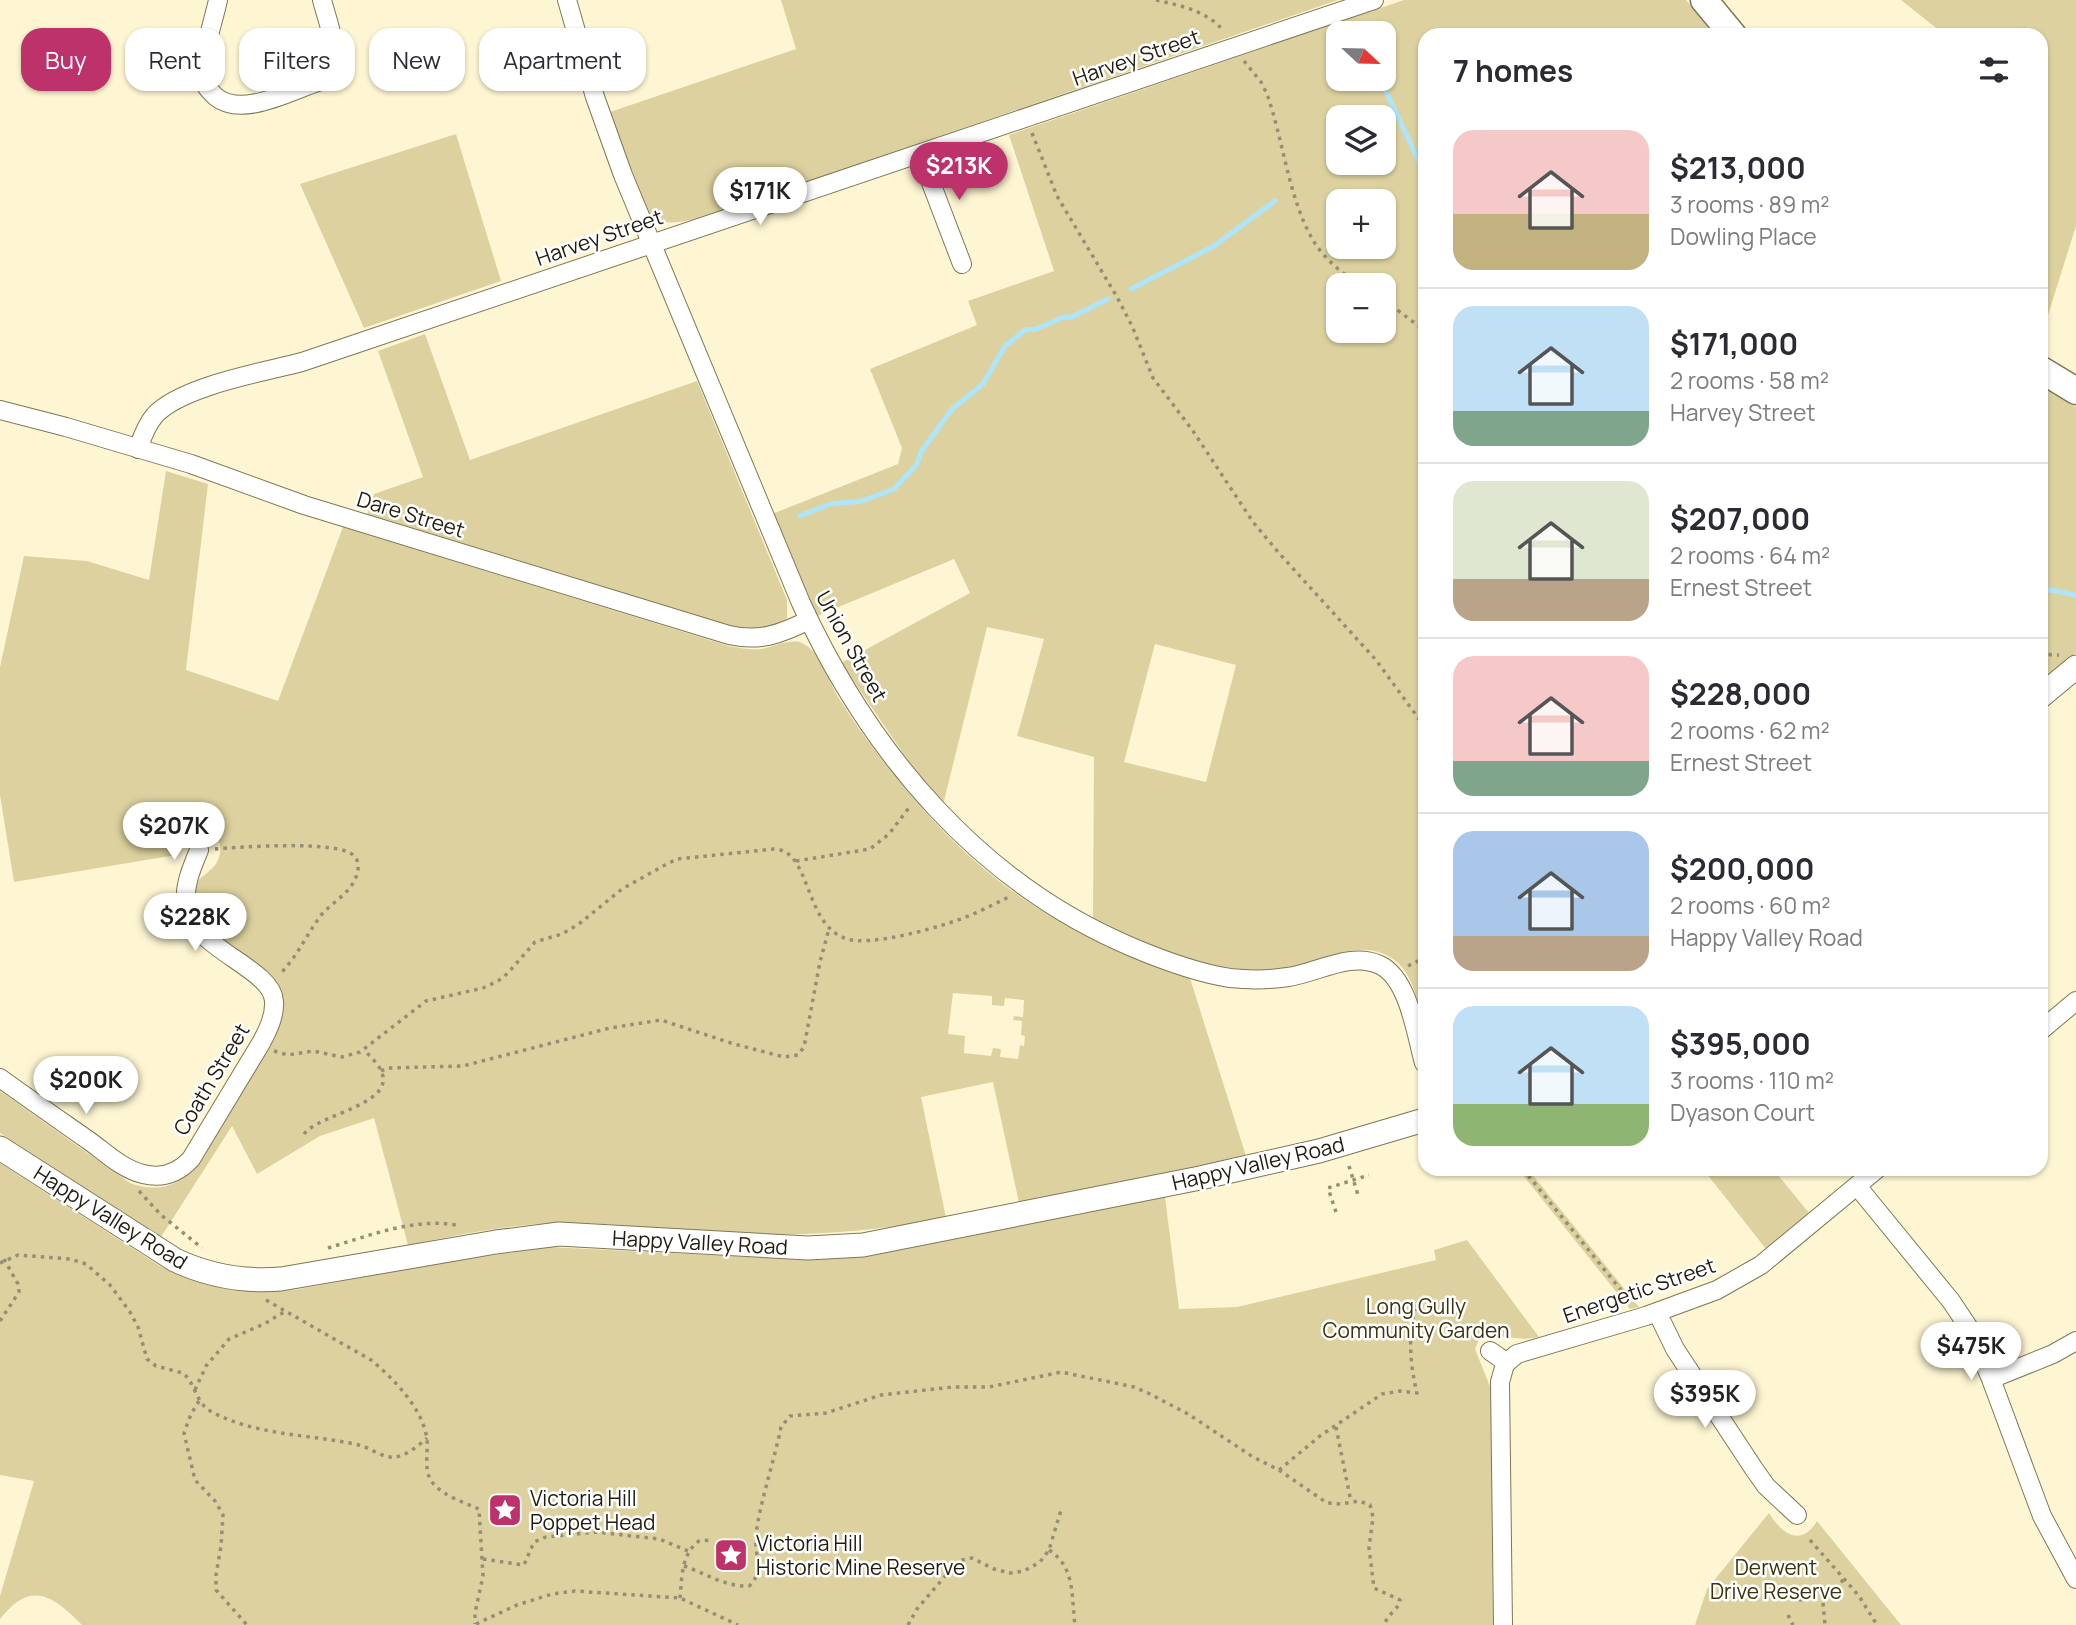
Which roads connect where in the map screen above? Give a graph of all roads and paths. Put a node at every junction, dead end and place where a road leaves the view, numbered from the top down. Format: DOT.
graph roads {
  1 [pos="218,0"];
  2 [pos="322,0"];
  3 [pos="567,0"];
  4 [pos="1156,0"];
  5 [pos="1374,0"];
  6 [pos="1704,0"];
  7 [pos="1727,28"];
  8 [pos="1235,47"];
  9 [pos="1027,117"];
  10 [pos="920,154"];
  11 [pos="652,243"];
  12 [pos="962,264"];
  13 [pos="1344,273"];
  14 [pos="1396,309"];
  15 [pos="1418,326"];
  16 [pos="2048,374"];
  17 [pos="2076,391"];
  18 [pos="0,410"];
  19 [pos="138,449"];
  20 [pos="809,620"];
  21 [pos="2076,667"];
  22 [pos="2048,690"];
  23 [pos="1418,718"];
  24 [pos="921,793"];
  25 [pos="199,850"];
  26 [pos="796,860"];
  27 [pos="1026,889"];
  28 [pos="830,929"];
  29 [pos="271,991"];
  30 [pos="2076,1001"];
  31 [pos="2048,1024"];
  32 [pos="261,1042"];
  33 [pos="1418,1044"];
  34 [pos="364,1050"];
  35 [pos="381,1071"];
  36 [pos="0,1078"];
  37 [pos="1418,1122"];
  38 [pos="304,1134"];
  39 [pos="0,1148"];
  40 [pos="1349,1166"];
  41 [pos="1370,1175"];
  42 [pos="1529,1176"];
  43 [pos="1869,1176"];
  44 [pos="1353,1180"];
  45 [pos="1857,1186"];
  46 [pos="139,1191"];
  47 [pos="1357,1195"];
  48 [pos="1336,1212"];
  49 [pos="464,1227"];
  50 [pos="325,1249"];
  51 [pos="208,1252"];
  52 [pos="2,1261"];
  53 [pos="255,1280"];
  54 [pos="1629,1300"];
  55 [pos="1415,1310"];
  56 [pos="284,1312"];
  57 [pos="1657,1312"];
  58 [pos="0,1321"];
  59 [pos="2076,1341"];
  60 [pos="1490,1351"];
  61 [pos="1506,1362"];
  62 [pos="1991,1379"];
  63 [pos="194,1392"];
  64 [pos="199,1401"];
  65 [pos="1336,1427"];
  66 [pos="427,1438"];
  67 [pos="1279,1470"];
  68 [pos="1351,1502"];
  69 [pos="1062,1510"];
  70 [pos="1797,1515"];
  71 [pos="712,1540"];
  72 [pos="1810,1541"];
  73 [pos="1049,1550"];
  74 [pos="688,1551"];
  75 [pos="483,1559"];
  76 [pos="684,1566"];
  77 [pos="1844,1578"];
  78 [pos="2076,1578"];
  79 [pos="1830,1594"];
  80 [pos="680,1598"];
  81 [pos="1809,1599"];
  82 [pos="1799,1600"];
  83 [pos="1823,1603"];
  84 [pos="1788,1615"];
  85 [pos="475,1624"];
  86 [pos="247,1625"];
  87 [pos="738,1625"];
  88 [pos="908,1625"];
  89 [pos="1075,1625"];
  90 [pos="1385,1625"];
  91 [pos="1503,1625"];
  92 [pos="1793,1625"];
  93 [pos="1825,1625"];
  94 [pos="1877,1625"];
  1 -- 2 [label="street"];
  3 -- 11 [label="street, Union Street"];
  4 -- 8 [label="path"];
  5 -- 8 [label="street, Harvey Street"];
  6 -- 7 [label="main road"];
  8 -- 9 [label="street, Harvey Street"];
  8 -- 13 [label="path"];
  9 -- 10 [label="street, Harvey Street"];
  9 -- 23 [label="path"];
  10 -- 11 [label="street, Harvey Street"];
  10 -- 12 [label="street"];
  11 -- 19 [label="street, Harvey Street"];
  11 -- 20 [label="street, Union Street"];
  14 -- 15 [label="path"];
  16 -- 17 [label="main road"];
  18 -- 19 [label="street, Dare Street"];
  19 -- 20 [label="street, Dare Street"];
  20 -- 24 [label="street, Union Street"];
  21 -- 22 [label="street"];
  24 -- 26 [label="path"];
  24 -- 27 [label="street, Union Street"];
  25 -- 29 [label="street"];
  25 -- 29 [label="path"];
  26 -- 28 [label="path"];
  26 -- 34 [label="path"];
  27 -- 28 [label="path"];
  27 -- 33 [label="street, Union Street"];
  28 -- 35 [label="path"];
  29 -- 32 [label="street, Coath Street"];
  30 -- 31 [label="street"];
  32 -- 34 [label="path"];
  32 -- 36 [label="street, Coath Street"];
  34 -- 35 [label="path"];
  35 -- 38 [label="path"];
  37 -- 53 [label="street, Happy Valley Road"];
  39 -- 53 [label="street, Happy Valley Road"];
  40 -- 44 [label="path"];
  41 -- 44 [label="path"];
  42 -- 54 [label="path"];
  43 -- 45 [label="street, Energetic Street"];
  44 -- 47 [label="path"];
  44 -- 48 [label="path"];
  45 -- 57 [label="street, Energetic Street"];
  45 -- 62 [label="street"];
  46 -- 51 [label="path"];
  49 -- 50 [label="path"];
  52 -- 58 [label="path"];
  52 -- 63 [label="path"];
  53 -- 56 [label="path"];
  55 -- 65 [label="path"];
  56 -- 63 [label="path"];
  56 -- 66 [label="path"];
  57 -- 61 [label="street, Energetic Street"];
  57 -- 70 [label="street"];
  59 -- 62 [label="street"];
  60 -- 61 [label="street"];
  61 -- 91 [label="street"];
  62 -- 78 [label="street"];
  63 -- 64 [label="path"];
  64 -- 66 [label="path"];
  64 -- 86 [label="path"];
  65 -- 67 [label="path"];
  65 -- 68 [label="path"];
  66 -- 75 [label="path"];
  67 -- 68 [label="path"];
  67 -- 76 [label="path"];
  68 -- 90 [label="path"];
  69 -- 73 [label="path"];
  71 -- 74 [label="path"];
  72 -- 77 [label="path"];
  73 -- 88 [label="path"];
  73 -- 89 [label="path"];
  74 -- 75 [label="path"];
  74 -- 76 [label="path"];
  75 -- 85 [label="path"];
  76 -- 80 [label="path"];
  77 -- 79 [label="path"];
  77 -- 94 [label="path"];
  80 -- 85 [label="path"];
  80 -- 87 [label="path"];
  81 -- 82 [label="path"];
  83 -- 93 [label="path"];
  84 -- 92 [label="path"];
}
